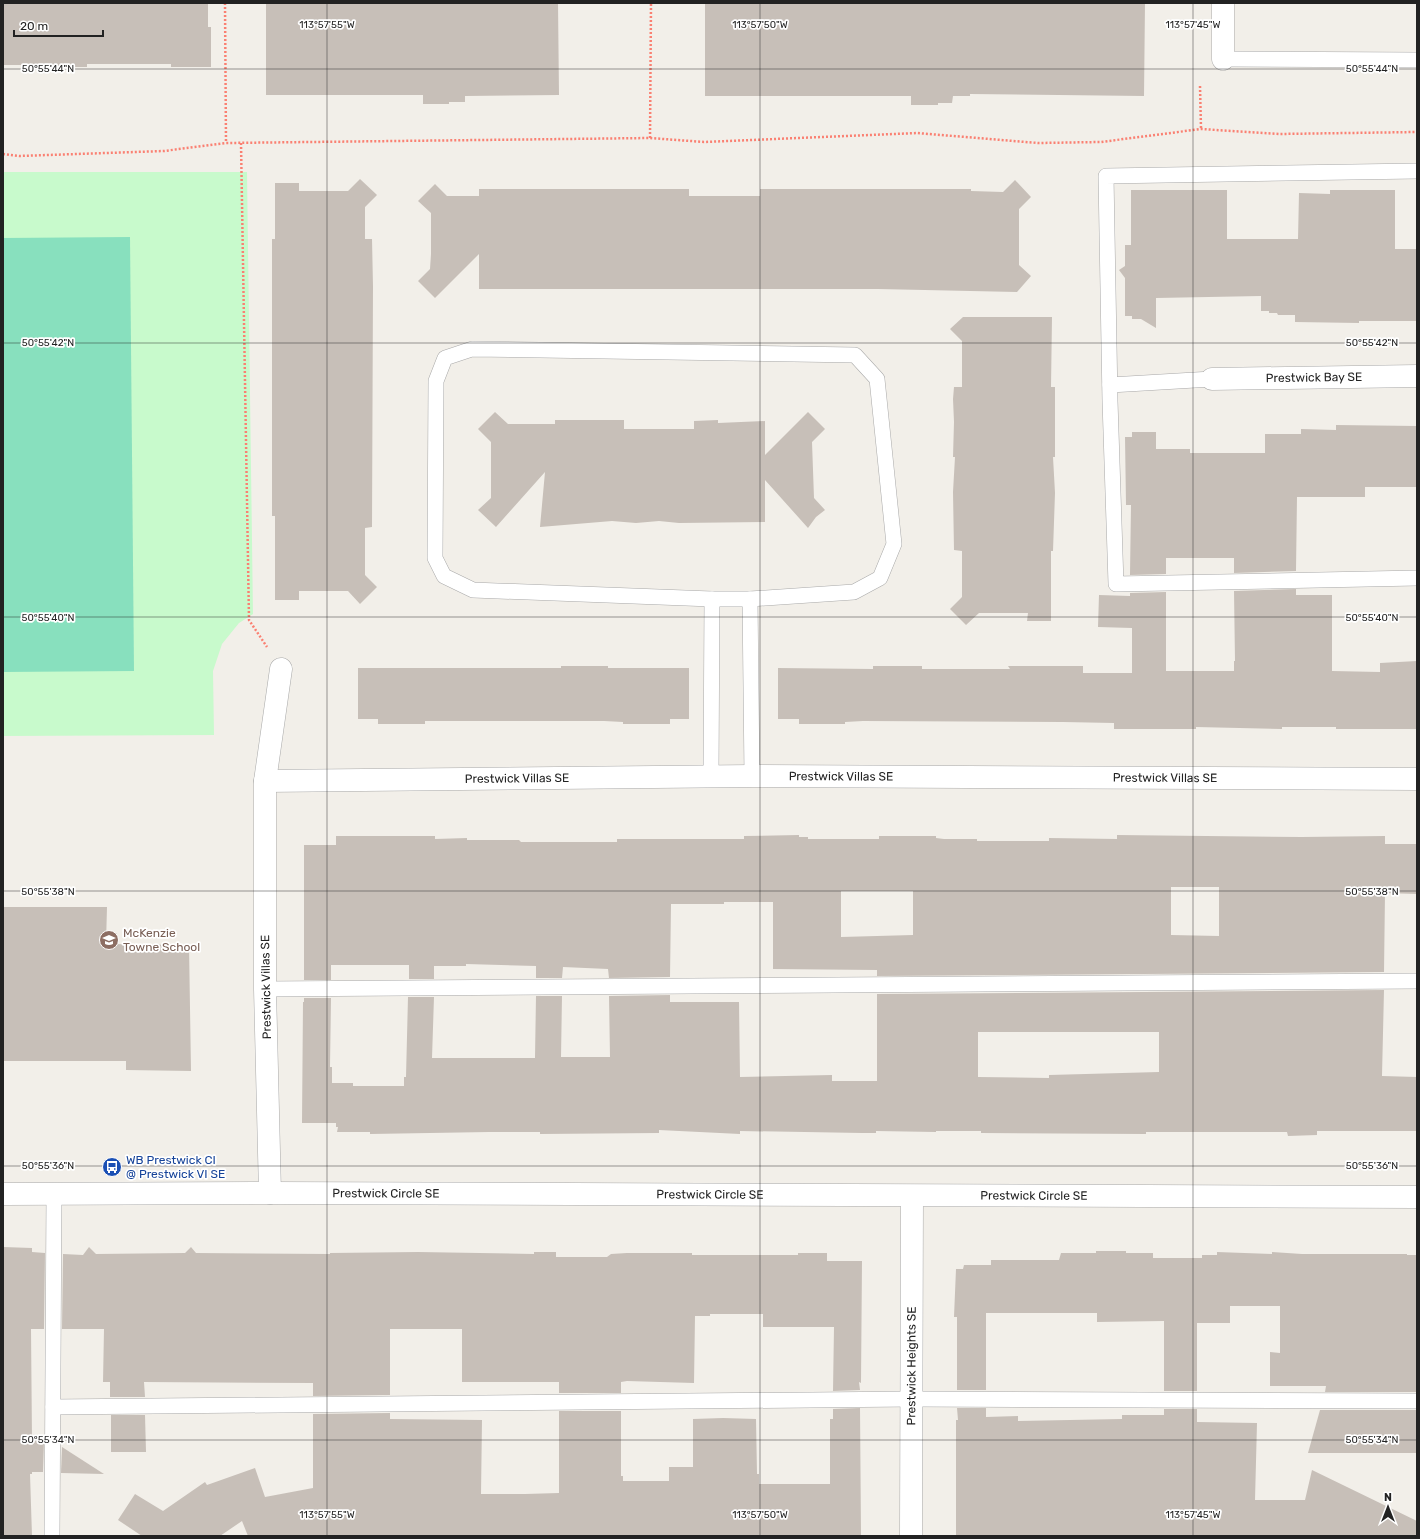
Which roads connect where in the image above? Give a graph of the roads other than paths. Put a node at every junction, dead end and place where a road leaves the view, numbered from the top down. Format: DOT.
graph roads {
  1 [pos="1223,3"];
  2 [pos="1223,59"];
  3 [pos="1417,60"];
  4 [pos="1417,171"];
  5 [pos="1417,376"];
  6 [pos="1212,379"];
  7 [pos="1110,385"];
  8 [pos="1417,578"];
  9 [pos="712,599"];
  10 [pos="750,599"];
  11 [pos="282,669"];
  12 [pos="752,776"];
  13 [pos="711,777"];
  14 [pos="1417,779"];
  15 [pos="265,781"];
  16 [pos="1417,981"];
  17 [pos="265,989"];
  18 [pos="270,1193"];
  19 [pos="3,1194"];
  20 [pos="54,1194"];
  21 [pos="912,1196"];
  22 [pos="1417,1197"];
  23 [pos="911,1399"];
  24 [pos="1417,1401"];
  25 [pos="53,1407"];
  26 [pos="52,1536"];
  27 [pos="912,1536"];
  1 -- 2 [label="street"];
  2 -- 3 [label="lane"];
  4 -- 7 [label="lane"];
  5 -- 6 [label="street, Prestwick Bay SE"];
  6 -- 7 [label="lane"];
  7 -- 8 [label="lane"];
  9 -- 10 [label="lane"];
  9 -- 10 [label="lane"];
  9 -- 13 [label="lane"];
  10 -- 12 [label="lane"];
  11 -- 15 [label="street, Prestwick Villas SE"];
  12 -- 13 [label="street, Prestwick Villas SE"];
  12 -- 14 [label="street, Prestwick Villas SE"];
  13 -- 15 [label="street, Prestwick Villas SE"];
  15 -- 17 [label="street, Prestwick Villas SE"];
  16 -- 17 [label="lane"];
  17 -- 18 [label="street, Prestwick Villas SE"];
  18 -- 20 [label="street, Prestwick Circle SE"];
  18 -- 21 [label="street, Prestwick Circle SE"];
  19 -- 20 [label="street, Prestwick Circle SE"];
  20 -- 25 [label="lane"];
  21 -- 22 [label="street, Prestwick Circle SE"];
  21 -- 23 [label="street, Prestwick Heights SE"];
  23 -- 24 [label="lane"];
  23 -- 25 [label="lane"];
  23 -- 27 [label="street, Prestwick Heights SE"];
  25 -- 26 [label="lane"];
}
